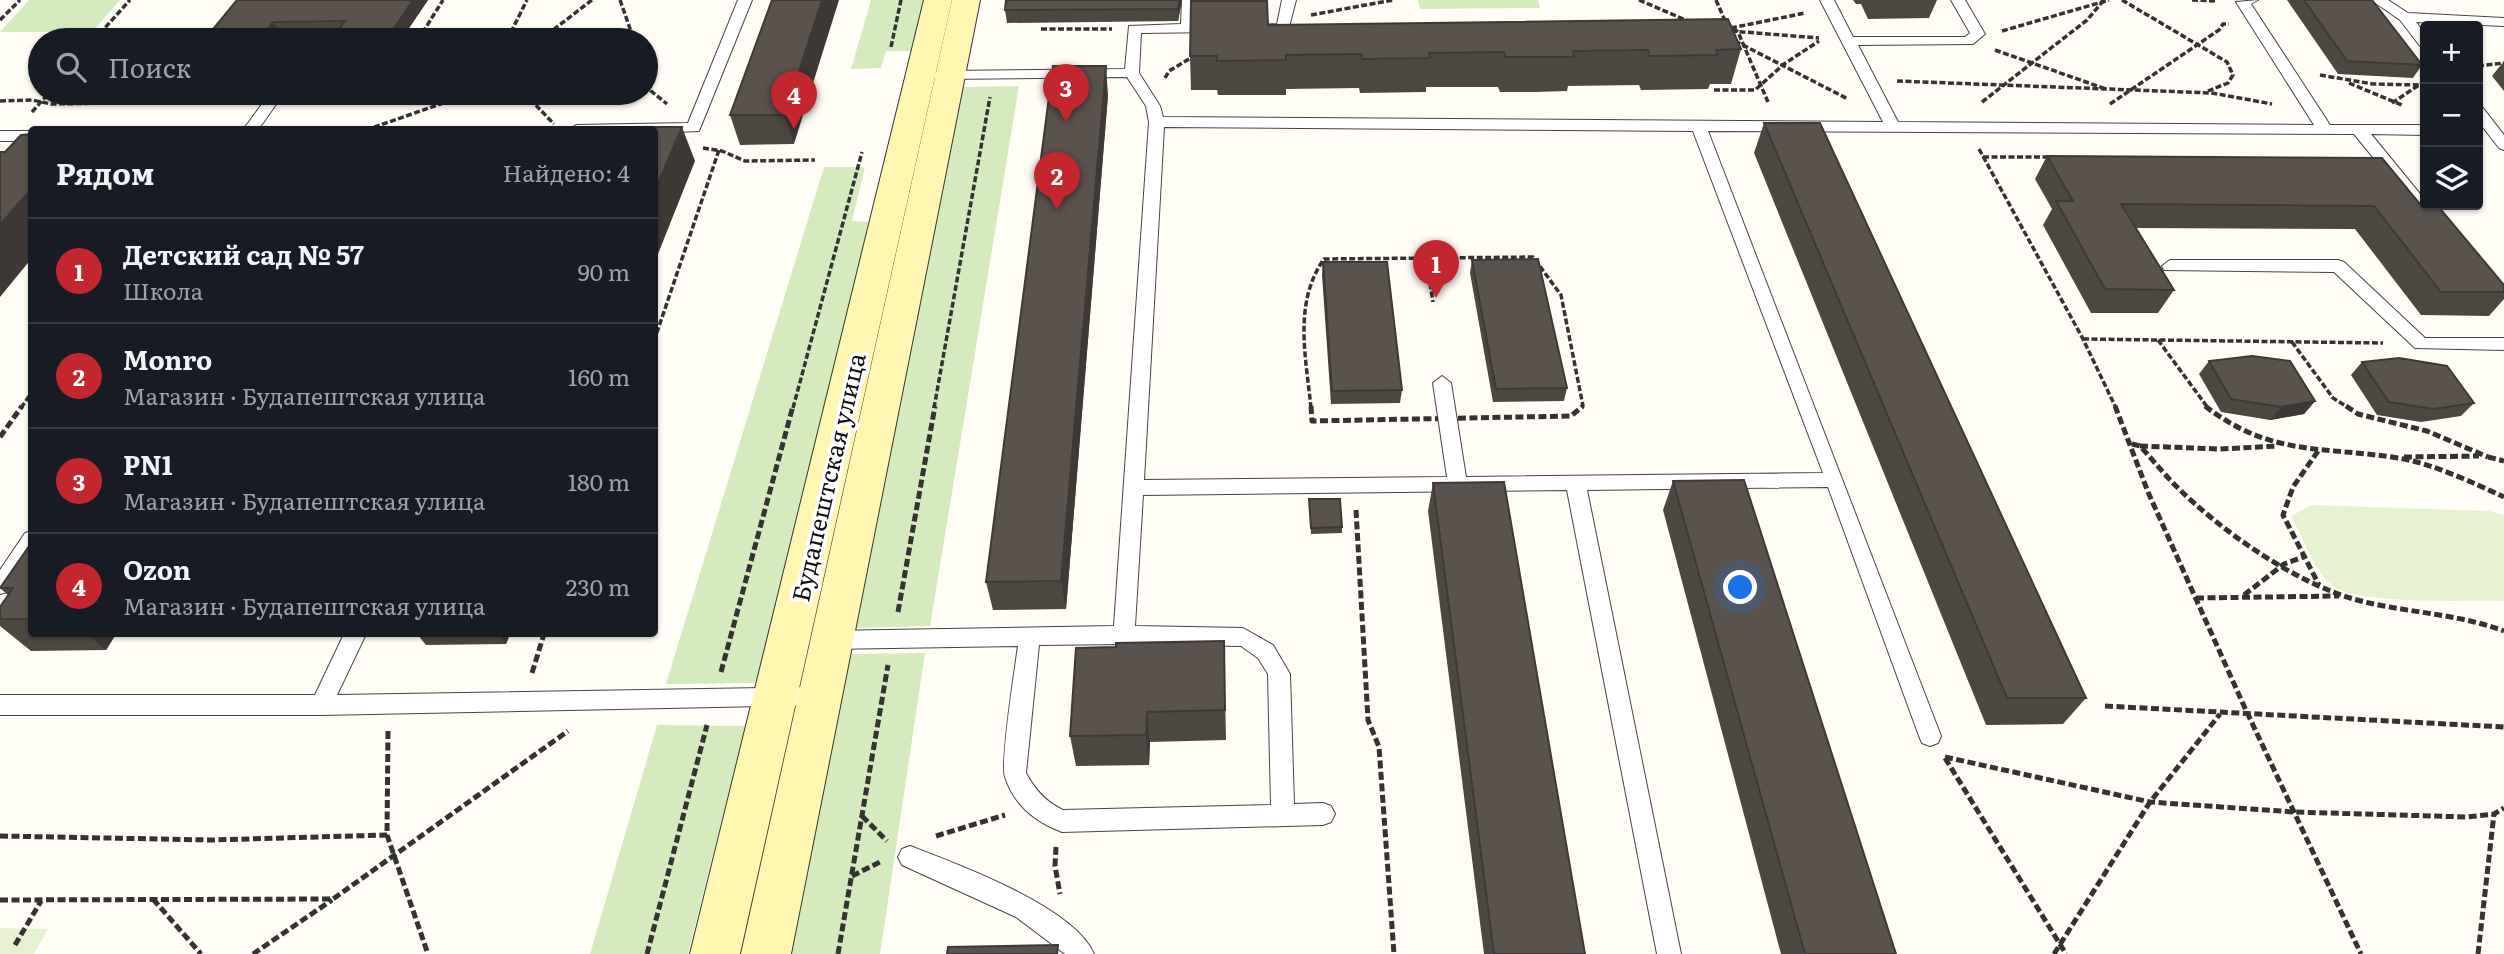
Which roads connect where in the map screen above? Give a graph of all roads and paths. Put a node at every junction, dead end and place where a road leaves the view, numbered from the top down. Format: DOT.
graph roads {
  1 [pos="20,0"];
  2 [pos="130,0"];
  3 [pos="443,0"];
  4 [pos="527,0"];
  5 [pos="592,0"];
  6 [pos="621,0"];
  7 [pos="745,0"];
  8 [pos="901,0"];
  9 [pos="938,0"];
  10 [pos="967,0"];
  11 [pos="1189,0"];
  12 [pos="1289,0"];
  13 [pos="1393,0"];
  14 [pos="1639,0"];
  15 [pos="1716,0"];
  16 [pos="1958,0"];
  17 [pos="2122,0"];
  18 [pos="2128,0"];
  19 [pos="2251,0"];
  20 [pos="2378,0"];
  21 [pos="2105,1"];
  22 [pos="1829,5"];
  23 [pos="2129,7"];
  24 [pos="2404,16"];
  25 [pos="1283,19"];
  26 [pos="0,20"];
  27 [pos="2504,22"];
  28 [pos="1693,24"];
  29 [pos="2258,26"];
  30 [pos="1732,27"];
  31 [pos="105,28"];
  32 [pos="426,28"];
  33 [pos="513,28"];
  34 [pos="556,28"];
  35 [pos="630,28"];
  36 [pos="1225,28"];
  37 [pos="1250,28"];
  38 [pos="1041,29"];
  39 [pos="1134,29"];
  40 [pos="1188,29"];
  41 [pos="1738,32"];
  42 [pos="2420,37"];
  43 [pos="1973,38"];
  44 [pos="1730,39"];
  45 [pos="1848,41"];
  46 [pos="1741,44"];
  47 [pos="2197,45"];
  48 [pos="1199,54"];
  49 [pos="2032,63"];
  50 [pos="2504,63"];
  51 [pos="1784,64"];
  52 [pos="2483,65"];
  53 [pos="921,69"];
  54 [pos="1865,72"];
  55 [pos="1132,73"];
  56 [pos="993,74"];
  57 [pos="2320,75"];
  58 [pos="2338,78"];
  59 [pos="1763,84"];
  60 [pos="2419,85"];
  61 [pos="2002,86"];
  62 [pos="1714,90"];
  63 [pos="2112,91"];
  64 [pos="2129,91"];
  65 [pos="2204,93"];
  66 [pos="2123,95"];
  67 [pos="28,100"];
  68 [pos="0,101"];
  69 [pos="268,105"];
  70 [pos="436,105"];
  71 [pos="535,105"];
  72 [pos="2405,107"];
  73 [pos="1155,114"];
  74 [pos="1890,121"];
  75 [pos="2321,124"];
  76 [pos="253,126"];
  77 [pos="377,126"];
  78 [pos="555,126"];
  79 [pos="1699,126"];
  80 [pos="1776,126"];
  81 [pos="1967,127"];
  82 [pos="2085,127"];
  83 [pos="658,128"];
  84 [pos="2358,129"];
  85 [pos="2420,130"];
  86 [pos="2485,131"];
  87 [pos="0,136"];
  88 [pos="28,136"];
  89 [pos="28,137"];
  90 [pos="2504,145"];
  91 [pos="694,147"];
  92 [pos="719,150"];
  93 [pos="862,152"];
  94 [pos="9,155"];
  95 [pos="1983,157"];
  96 [pos="2052,158"];
  97 [pos="816,160"];
  98 [pos="2444,232"];
  99 [pos="1426,258"];
  100 [pos="2170,266"];
  101 [pos="1433,302"];
  102 [pos="658,329"];
  103 [pos="2083,339"];
  104 [pos="2158,340"];
  105 [pos="2292,342"];
  106 [pos="2421,344"];
  107 [pos="2504,344"];
  108 [pos="1442,383"];
  109 [pos="28,398"];
  110 [pos="1448,419"];
  111 [pos="0,437"];
  112 [pos="2131,444"];
  113 [pos="2140,446"];
  114 [pos="2279,446"];
  115 [pos="2318,451"];
  116 [pos="2488,457"];
  117 [pos="2401,458"];
  118 [pos="2504,461"];
  119 [pos="1835,480"];
  120 [pos="1458,485"];
  121 [pos="1576,485"];
  122 [pos="1355,486"];
  123 [pos="1134,488"];
  124 [pos="2504,497"];
  125 [pos="28,545"];
  126 [pos="2303,557"];
  127 [pos="2284,564"];
  128 [pos="0,586"];
  129 [pos="2320,586"];
  130 [pos="2243,595"];
  131 [pos="2343,596"];
  132 [pos="2196,598"];
  133 [pos="2504,630"];
  134 [pos="1124,635"];
  135 [pos="354,637"];
  136 [pos="543,637"];
  137 [pos="1029,637"];
  138 [pos="832,639"];
  139 [pos="893,639"];
  140 [pos="789,640"];
  141 [pos="529,682"];
  142 [pos="775,696"];
  143 [pos="820,696"];
  144 [pos="714,697"];
  145 [pos="611,699"];
  146 [pos="388,704"];
  147 [pos="0,705"];
  148 [pos="321,705"];
  149 [pos="2105,706"];
  150 [pos="2246,711"];
  151 [pos="2221,713"];
  152 [pos="2504,727"];
  153 [pos="1930,736"];
  154 [pos="1944,757"];
  155 [pos="2150,802"];
  156 [pos="1035,804"];
  157 [pos="2504,808"];
  158 [pos="2294,812"];
  159 [pos="1323,814"];
  160 [pos="2494,814"];
  161 [pos="1283,815"];
  162 [pos="1062,821"];
  163 [pos="387,835"];
  164 [pos="0,836"];
  165 [pos="918,848"];
  166 [pos="392,857"];
  167 [pos="333,899"];
  168 [pos="0,900"];
  169 [pos="42,900"];
  170 [pos="153,900"];
  171 [pos="2061,944"];
  172 [pos="15,945"];
  173 [pos="1073,945"];
  174 [pos="201,954"];
  175 [pos="253,954"];
  176 [pos="428,954"];
  177 [pos="647,954"];
  178 [pos="715,954"];
  179 [pos="766,954"];
  180 [pos="838,954"];
  181 [pos="1394,954"];
  182 [pos="1669,954"];
  183 [pos="2054,954"];
  184 [pos="2066,954"];
  185 [pos="2361,954"];
  186 [pos="2478,954"];
  1 -- 26 [label="path"];
  2 -- 31 [label="path"];
  3 -- 32 [label="path"];
  4 -- 33 [label="path"];
  5 -- 34 [label="path"];
  6 -- 35 [label="path"];
  7 -- 83 [label="lane"];
  8 -- 53 [label="path"];
  9 -- 53 [label="street, Будапештская улица"];
  10 -- 53 [label="street, Будапештская улица"];
  11 -- 40 [label="lane"];
  12 -- 25 [label="lane"];
  13 -- 25 [label="path"];
  14 -- 28 [label="path"];
  15 -- 30 [label="path"];
  16 -- 43 [label="lane"];
  17 -- 23 [label="path"];
  18 -- 23 [label="path"];
  19 -- 29 [label="lane"];
  20 -- 24 [label="lane"];
  21 -- 43 [label="path"];
  21 -- 49 [label="path"];
  22 -- 30 [label="path"];
  22 -- 45 [label="lane"];
  23 -- 47 [label="path"];
  24 -- 27 [label="lane"];
  24 -- 42 [label="lane"];
  25 -- 37 [label="lane"];
  29 -- 47 [label="path"];
  29 -- 75 [label="lane"];
  30 -- 41 [label="path"];
  30 -- 41 [label="path"];
  36 -- 40 [label="lane"];
  38 -- 39 [label="path"];
  39 -- 40 [label="lane"];
  39 -- 55 [label="lane"];
  41 -- 46 [label="path"];
  41 -- 51 [label="path"];
  43 -- 45 [label="lane"];
  43 -- 49 [label="path"];
  44 -- 46 [label="path"];
  45 -- 54 [label="lane"];
  46 -- 51 [label="path"];
  46 -- 59 [label="path"];
  47 -- 64 [label="path"];
  47 -- 65 [label="path"];
  48 -- 73 [label="path"];
  49 -- 61 [label="path"];
  49 -- 63 [label="path"];
  50 -- 52 [label="path"];
  51 -- 59 [label="path"];
  51 -- 74 [label="path"];
  53 -- 56 [label="lane"];
  53 -- 138 [label="street, Будапештская улица"];
  53 -- 140 [label="street, Будапештская улица"];
  54 -- 61 [label="path"];
  54 -- 74 [label="lane"];
  55 -- 56 [label="lane"];
  55 -- 73 [label="lane"];
  56 -- 139 [label="path"];
  57 -- 58 [label="path"];
  58 -- 60 [label="path"];
  58 -- 72 [label="path"];
  59 -- 62 [label="path"];
  59 -- 80 [label="path"];
  61 -- 63 [label="path"];
  61 -- 81 [label="path"];
  63 -- 64 [label="path"];
  63 -- 66 [label="path"];
  64 -- 65 [label="path"];
  64 -- 66 [label="path"];
  65 -- 75 [label="path"];
  66 -- 82 [label="path"];
  67 -- 68 [label="path"];
  69 -- 76 [label="lane"];
  70 -- 77 [label="path"];
  71 -- 78 [label="path"];
  73 -- 79 [label="lane"];
  73 -- 123 [label="lane"];
  74 -- 80 [label="lane"];
  74 -- 81 [label="lane"];
  75 -- 82 [label="lane"];
  75 -- 84 [label="lane"];
  79 -- 80 [label="lane"];
  79 -- 119 [label="lane"];
  81 -- 82 [label="lane"];
  81 -- 95 [label="path"];
  84 -- 85 [label="lane"];
  84 -- 98 [label="lane"];
  86 -- 90 [label="lane"];
  87 -- 88 [label="lane"];
  89 -- 94 [label="lane"];
  91 -- 92 [label="path"];
  92 -- 97 [label="path"];
  92 -- 102 [label="path"];
  93 -- 144 [label="path"];
  95 -- 96 [label="path"];
  95 -- 103 [label="path"];
  99 -- 101 [label="path"];
  99 -- 110 [label="path"];
  99 -- 110 [label="path"];
  100 -- 106 [label="lane"];
  103 -- 104 [label="path"];
  103 -- 112 [label="path"];
  104 -- 105 [label="path"];
  104 -- 114 [label="path"];
  105 -- 106 [label="path"];
  105 -- 116 [label="path"];
  106 -- 107 [label="lane"];
  108 -- 110 [label="lane"];
  109 -- 111 [label="path"];
  110 -- 120 [label="lane"];
  112 -- 113 [label="path"];
  112 -- 132 [label="path"];
  113 -- 114 [label="path"];
  113 -- 127 [label="path"];
  114 -- 115 [label="path"];
  115 -- 117 [label="path"];
  115 -- 126 [label="path"];
  116 -- 117 [label="path"];
  116 -- 118 [label="path"];
  117 -- 124 [label="path"];
  119 -- 121 [label="lane"];
  119 -- 153 [label="lane"];
  120 -- 121 [label="lane"];
  120 -- 122 [label="lane"];
  121 -- 182 [label="lane"];
  122 -- 123 [label="lane"];
  122 -- 181 [label="path"];
  123 -- 134 [label="lane"];
  125 -- 128 [label="lane"];
  126 -- 127 [label="path"];
  126 -- 129 [label="path"];
  127 -- 129 [label="path"];
  127 -- 130 [label="path"];
  129 -- 131 [label="path"];
  130 -- 131 [label="path"];
  130 -- 132 [label="path"];
  131 -- 133 [label="path"];
  132 -- 150 [label="path"];
  134 -- 137 [label="lane"];
  134 -- 161 [label="lane"];
  135 -- 148 [label="lane"];
  136 -- 141 [label="path"];
  137 -- 139 [label="lane"];
  137 -- 156 [label="lane"];
  138 -- 139 [label="lane"];
  138 -- 140 [label="lane"];
  138 -- 143 [label="street, Будапештская улица"];
  139 -- 180 [label="path"];
  140 -- 142 [label="street, Будапештская улица"];
  142 -- 143 [label="lane"];
  142 -- 144 [label="lane"];
  142 -- 178 [label="street, Будапештская улица"];
  143 -- 179 [label="street, Будапештская улица"];
  144 -- 145 [label="lane"];
  144 -- 177 [label="path"];
  145 -- 146 [label="lane"];
  145 -- 166 [label="path"];
  146 -- 148 [label="lane"];
  146 -- 163 [label="path"];
  147 -- 148 [label="lane"];
  149 -- 151 [label="path"];
  150 -- 151 [label="path"];
  150 -- 152 [label="path"];
  150 -- 158 [label="path"];
  151 -- 155 [label="path"];
  153 -- 154 [label="path"];
  154 -- 155 [label="path"];
  154 -- 171 [label="path"];
  155 -- 158 [label="path"];
  155 -- 171 [label="path"];
  156 -- 162 [label="lane"];
  156 -- 165 [label="path"];
  157 -- 160 [label="path"];
  158 -- 160 [label="path"];
  158 -- 185 [label="path"];
  159 -- 161 [label="lane"];
  160 -- 186 [label="path"];
  161 -- 162 [label="lane"];
  162 -- 173 [label="path"];
  163 -- 164 [label="path"];
  163 -- 166 [label="path"];
  165 -- 173 [label="lane"];
  166 -- 167 [label="path"];
  166 -- 176 [label="path"];
  167 -- 170 [label="path"];
  167 -- 175 [label="path"];
  168 -- 169 [label="path"];
  169 -- 170 [label="path"];
  169 -- 172 [label="path"];
  170 -- 174 [label="path"];
  171 -- 183 [label="path"];
  171 -- 184 [label="path"];
}
